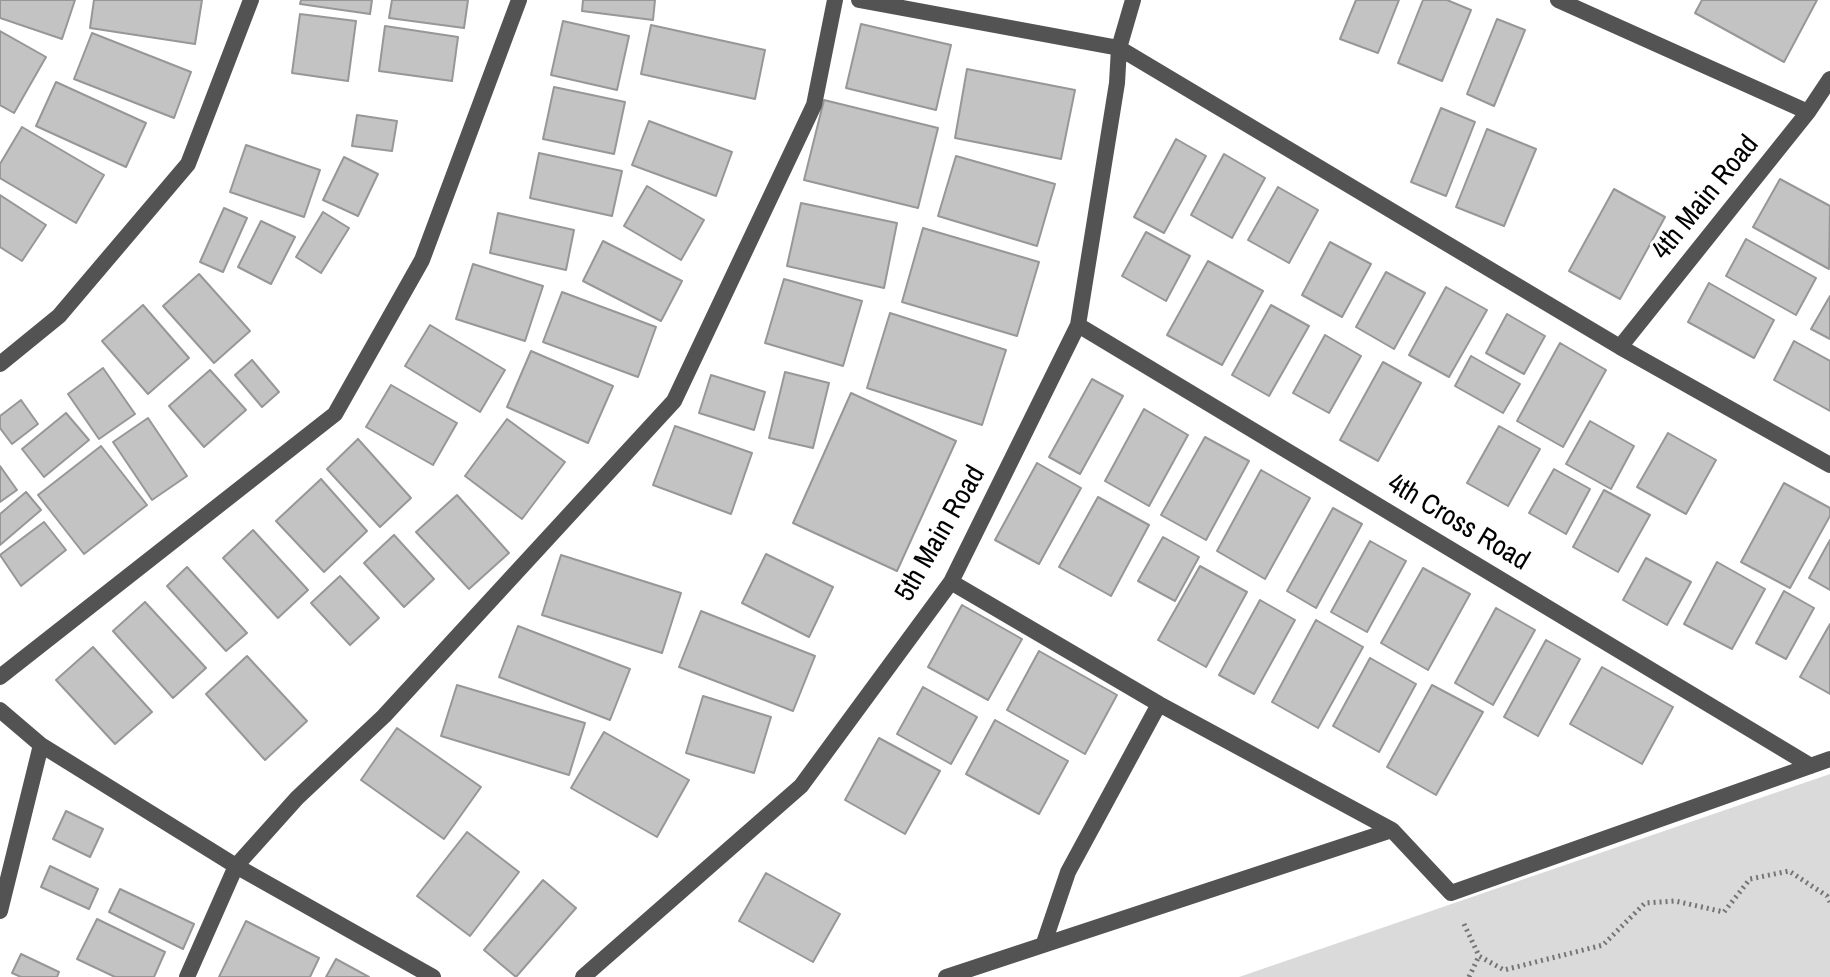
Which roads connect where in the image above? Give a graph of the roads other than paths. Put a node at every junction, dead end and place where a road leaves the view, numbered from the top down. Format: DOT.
graph roads {
  1 [pos="251,0"];
  2 [pos="519,0"];
  3 [pos="835,0"];
  4 [pos="859,0"];
  5 [pos="1133,0"];
  6 [pos="1558,0"];
  7 [pos="1119,48"];
  8 [pos="1830,79"];
  9 [pos="1808,112"];
  10 [pos="1078,325"];
  11 [pos="1620,347"];
  12 [pos="0,364"];
  13 [pos="1830,465"];
  14 [pos="951,582"];
  15 [pos="0,677"];
  16 [pos="1159,704"];
  17 [pos="0,710"];
  18 [pos="41,745"];
  19 [pos="1830,759"];
  20 [pos="1811,766"];
  21 [pos="1392,830"];
  22 [pos="236,866"];
  23 [pos="0,911"];
  24 [pos="1044,943"];
  25 [pos="187,977"];
  26 [pos="433,977"];
  27 [pos="583,977"];
  28 [pos="946,977"];
  1 -- 12 [label="street"];
  2 -- 15 [label="street"];
  3 -- 22 [label="street"];
  4 -- 7 [label="street"];
  5 -- 7 [label="street, 5th Main Road"];
  6 -- 9 [label="street"];
  7 -- 10 [label="street, 5th Main Road"];
  7 -- 11 [label="street"];
  8 -- 9 [label="street, 4th Main Road"];
  9 -- 11 [label="street, 4th Main Road"];
  10 -- 14 [label="street, 5th Main Road"];
  10 -- 20 [label="street, 4th Cross Road"];
  11 -- 13 [label="street"];
  14 -- 16 [label="street"];
  14 -- 27 [label="street, 5th Main Road"];
  16 -- 21 [label="street"];
  16 -- 24 [label="street"];
  17 -- 18 [label="street"];
  18 -- 22 [label="street"];
  18 -- 23 [label="street"];
  19 -- 20 [label="street"];
  20 -- 21 [label="street"];
  21 -- 24 [label="street"];
  22 -- 25 [label="street"];
  22 -- 26 [label="street"];
  24 -- 28 [label="street"];
}
